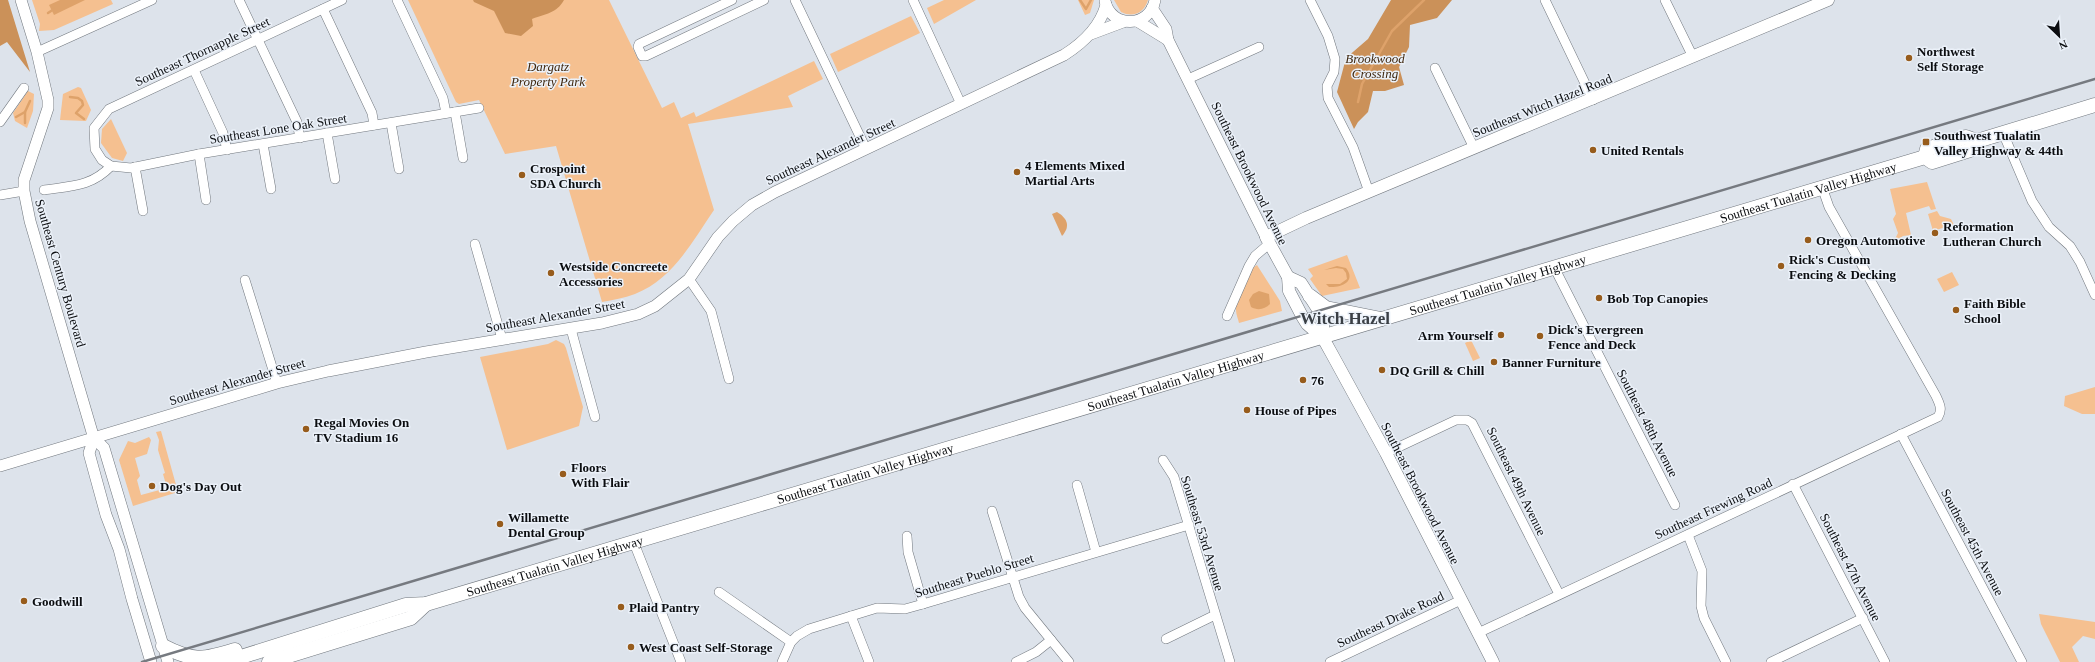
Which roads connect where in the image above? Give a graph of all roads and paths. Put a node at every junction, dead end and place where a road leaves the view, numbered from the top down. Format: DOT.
graph roads {
  1 [pos="21,0"];
  2 [pos="152,0"];
  3 [pos="239,0"];
  4 [pos="342,0"];
  5 [pos="396,0"];
  6 [pos="732,0"];
  7 [pos="764,0"];
  8 [pos="795,0"];
  9 [pos="913,0"];
  10 [pos="1310,0"];
  11 [pos="1545,0"];
  12 [pos="1665,0"];
  13 [pos="1828,0"];
  14 [pos="1106,3"];
  15 [pos="1153,4"];
  16 [pos="323,9"];
  17 [pos="1137,21"];
  18 [pos="1123,22"];
  19 [pos="1091,34"];
  20 [pos="257,40"];
  21 [pos="1168,40"];
  22 [pos="1259,47"];
  23 [pos="37,52"];
  24 [pos="1693,57"];
  25 [pos="1435,68"];
  26 [pos="194,70"];
  27 [pos="1188,79"];
  28 [pos="24,88"];
  29 [pos="1593,100"];
  30 [pos="961,104"];
  31 [pos="2095,105"];
  32 [pos="479,108"];
  33 [pos="455,112"];
  34 [pos="446,113"];
  35 [pos="0,122"];
  36 [pos="391,123"];
  37 [pos="374,125"];
  38 [pos="2003,132"];
  39 [pos="327,133"];
  40 [pos="300,138"];
  41 [pos="263,144"];
  42 [pos="1474,148"];
  43 [pos="866,149"];
  44 [pos="227,150"];
  45 [pos="199,154"];
  46 [pos="463,158"];
  47 [pos="111,166"];
  48 [pos="135,167"];
  49 [pos="399,169"];
  50 [pos="334,179"];
  51 [pos="1822,187"];
  52 [pos="271,189"];
  53 [pos="44,190"];
  54 [pos="24,191"];
  55 [pos="1369,192"];
  56 [pos="0,195"];
  57 [pos="206,200"];
  58 [pos="143,211"];
  59 [pos="1268,240"];
  60 [pos="475,244"];
  61 [pos="1554,267"];
  62 [pos="1288,278"];
  63 [pos="689,279"];
  64 [pos="244,280"];
  65 [pos="2095,295"];
  66 [pos="1310,296"];
  67 [pos="1227,316"];
  68 [pos="1383,320"];
  69 [pos="571,329"];
  70 [pos="1323,338"];
  71 [pos="502,339"];
  72 [pos="729,379"];
  73 [pos="276,383"];
  74 [pos="595,416"];
  75 [pos="1901,434"];
  76 [pos="94,438"];
  77 [pos="1386,453"];
  78 [pos="1163,460"];
  79 [pos="0,466"];
  80 [pos="1793,484"];
  81 [pos="1077,485"];
  82 [pos="1675,505"];
  83 [pos="992,511"];
  84 [pos="1188,525"];
  85 [pos="1688,535"];
  86 [pos="907,536"];
  87 [pos="634,542"];
  88 [pos="1096,552"];
  89 [pos="1012,577"];
  90 [pos="719,592"];
  91 [pos="1559,594"];
  92 [pos="1461,600"];
  93 [pos="426,604"];
  94 [pos="923,604"];
  95 [pos="851,616"];
  96 [pos="1215,616"];
  97 [pos="1863,618"];
  98 [pos="326,630"];
  99 [pos="1478,632"];
  100 [pos="1166,639"];
  101 [pos="1051,640"];
  102 [pos="791,642"];
  103 [pos="163,646"];
  104 [pos="151,662"];
  105 [pos="168,662"];
  106 [pos="225,662"];
  107 [pos="268,662"];
  108 [pos="681,662"];
  109 [pos="782,662"];
  110 [pos="869,662"];
  111 [pos="1016,662"];
  112 [pos="1069,662"];
  113 [pos="1230,662"];
  114 [pos="1330,662"];
  115 [pos="1493,662"];
  116 [pos="1726,662"];
  117 [pos="1771,662"];
  118 [pos="1885,662"];
  119 [pos="2022,662"];
  1 -- 23 [label="street, Southeast Century Boulevard"];
  2 -- 23 [label="street"];
  3 -- 20 [label="street"];
  4 -- 16 [label="street, Southeast Thornapple Street"];
  5 -- 34 [label="street"];
  6 -- 7 [label="street"];
  8 -- 43 [label="street"];
  9 -- 30 [label="street"];
  10 -- 55 [label="street"];
  11 -- 29 [label="street"];
  12 -- 24 [label="street"];
  13 -- 24 [label="main road, Southeast Witch Hazel Road"];
  14 -- 18 [label="street"];
  14 -- 19 [label="street, Southeast Alexander Street"];
  15 -- 17 [label="street"];
  15 -- 21 [label="street, Southeast Brookwood Avenue"];
  16 -- 20 [label="street, Southeast Thornapple Street"];
  16 -- 37 [label="street"];
  17 -- 18 [label="street, Southeast Alexander Street"];
  17 -- 21 [label="street"];
  18 -- 19 [label="street, Southeast Alexander Street"];
  19 -- 30 [label="street, Southeast Alexander Street"];
  20 -- 26 [label="street, Southeast Thornapple Street"];
  20 -- 40 [label="street"];
  21 -- 27 [label="street, Southeast Brookwood Avenue"];
  22 -- 27 [label="street"];
  23 -- 54 [label="street, Southeast Century Boulevard"];
  24 -- 29 [label="main road, Southeast Witch Hazel Road"];
  25 -- 42 [label="street"];
  26 -- 44 [label="street"];
  26 -- 47 [label="street, Southeast Thornapple Street"];
  27 -- 59 [label="street, Southeast Brookwood Avenue"];
  28 -- 35 [label="street"];
  29 -- 42 [label="main road, Southeast Witch Hazel Road"];
  30 -- 43 [label="street, Southeast Alexander Street"];
  31 -- 38 [label="main road, Southeast Tualatin Valley Highway"];
  32 -- 33 [label="street, Southeast Lone Oak Street"];
  33 -- 34 [label="street, Southeast Lone Oak Street"];
  33 -- 46 [label="street"];
  34 -- 36 [label="street, Southeast Lone Oak Street"];
  36 -- 37 [label="street, Southeast Lone Oak Street"];
  36 -- 49 [label="street"];
  37 -- 39 [label="street, Southeast Lone Oak Street"];
  38 -- 51 [label="main road, Southeast Tualatin Valley Highway"];
  38 -- 65 [label="street"];
  39 -- 40 [label="street, Southeast Lone Oak Street"];
  39 -- 50 [label="street"];
  40 -- 41 [label="street, Southeast Lone Oak Street"];
  41 -- 44 [label="street, Southeast Lone Oak Street"];
  41 -- 52 [label="street"];
  42 -- 55 [label="main road, Southeast Witch Hazel Road"];
  43 -- 63 [label="street, Southeast Alexander Street"];
  44 -- 45 [label="street, Southeast Lone Oak Street"];
  45 -- 48 [label="street, Southeast Lone Oak Street"];
  45 -- 57 [label="street"];
  47 -- 48 [label="street, Southeast Lone Oak Street"];
  47 -- 53 [label="street"];
  48 -- 58 [label="street"];
  51 -- 61 [label="main road, Southeast Tualatin Valley Highway"];
  51 -- 75 [label="street, Southeast Frewing Road"];
  54 -- 56 [label="street"];
  54 -- 76 [label="street, Southeast Century Boulevard"];
  55 -- 59 [label="main road, Southeast Witch Hazel Road"];
  59 -- 62 [label="main road, Southeast Brookwood Avenue"];
  59 -- 67 [label="street, Southeast Witch Hazel Road"];
  60 -- 71 [label="street"];
  61 -- 68 [label="main road, Southeast Tualatin Valley Highway"];
  61 -- 82 [label="street, Southeast 48th Avenue"];
  62 -- 66 [label="main road, Southeast Brookwood Avenue"];
  62 -- 70 [label="main road, Southeast Brookwood Avenue"];
  63 -- 69 [label="street, Southeast Alexander Street"];
  63 -- 72 [label="street"];
  64 -- 73 [label="street"];
  66 -- 68 [label="main road"];
  66 -- 70 [label="main road, Southeast Brookwood Avenue"];
  68 -- 70 [label="main road, Southeast Tualatin Valley Highway"];
  69 -- 71 [label="street, Southeast Alexander Street"];
  69 -- 74 [label="street"];
  70 -- 77 [label="main road, Southeast Brookwood Avenue"];
  70 -- 87 [label="main road, Southeast Tualatin Valley Highway"];
  71 -- 73 [label="street, Southeast Alexander Street"];
  73 -- 76 [label="street, Southeast Alexander Street"];
  75 -- 80 [label="street, Southeast Frewing Road"];
  75 -- 119 [label="street, Southeast 45th Avenue"];
  76 -- 79 [label="street, Southeast Alexander Street"];
  76 -- 103 [label="street, Southeast Century Boulevard"];
  76 -- 104 [label="street, Southeast Century Boulevard"];
  77 -- 91 [label="street, Southeast 49th Avenue"];
  77 -- 92 [label="main road, Southeast Brookwood Avenue"];
  78 -- 84 [label="street, Southeast 53rd Avenue"];
  80 -- 85 [label="street, Southeast Frewing Road"];
  80 -- 97 [label="street, Southeast 47th Avenue"];
  81 -- 88 [label="street"];
  83 -- 89 [label="street"];
  84 -- 88 [label="street, Southeast Pueblo Street"];
  84 -- 96 [label="street, Southeast 53rd Avenue"];
  85 -- 91 [label="street, Southeast Frewing Road"];
  85 -- 116 [label="street"];
  86 -- 94 [label="street"];
  87 -- 93 [label="main road, Southeast Tualatin Valley Highway"];
  87 -- 108 [label="street"];
  88 -- 89 [label="street, Southeast Pueblo Street"];
  89 -- 94 [label="street, Southeast Pueblo Street"];
  89 -- 101 [label="street"];
  90 -- 102 [label="street"];
  91 -- 99 [label="street, Southeast Frewing Road"];
  92 -- 99 [label="main road, Southeast Brookwood Avenue"];
  92 -- 114 [label="street, Southeast Drake Road"];
  93 -- 98 [label="main road, Southeast Tualatin Valley Highway"];
  93 -- 107 [label="main road, Southeast Tualatin Valley Highway"];
  94 -- 95 [label="street, Southeast Pueblo Street"];
  95 -- 102 [label="street, Southeast Pueblo Street"];
  95 -- 110 [label="street"];
  96 -- 100 [label="street"];
  96 -- 113 [label="street, Southeast 53rd Avenue"];
  97 -- 117 [label="street"];
  97 -- 118 [label="street, Southeast 47th Avenue"];
  98 -- 103 [label="main road"];
  98 -- 106 [label="main road, Southeast Tualatin Valley Highway"];
  99 -- 115 [label="main road, Southeast Brookwood Avenue"];
  101 -- 111 [label="street"];
  101 -- 112 [label="street"];
  102 -- 109 [label="street, Southeast Pueblo Street"];
  103 -- 105 [label="street, Southeast Century Boulevard"];
}
